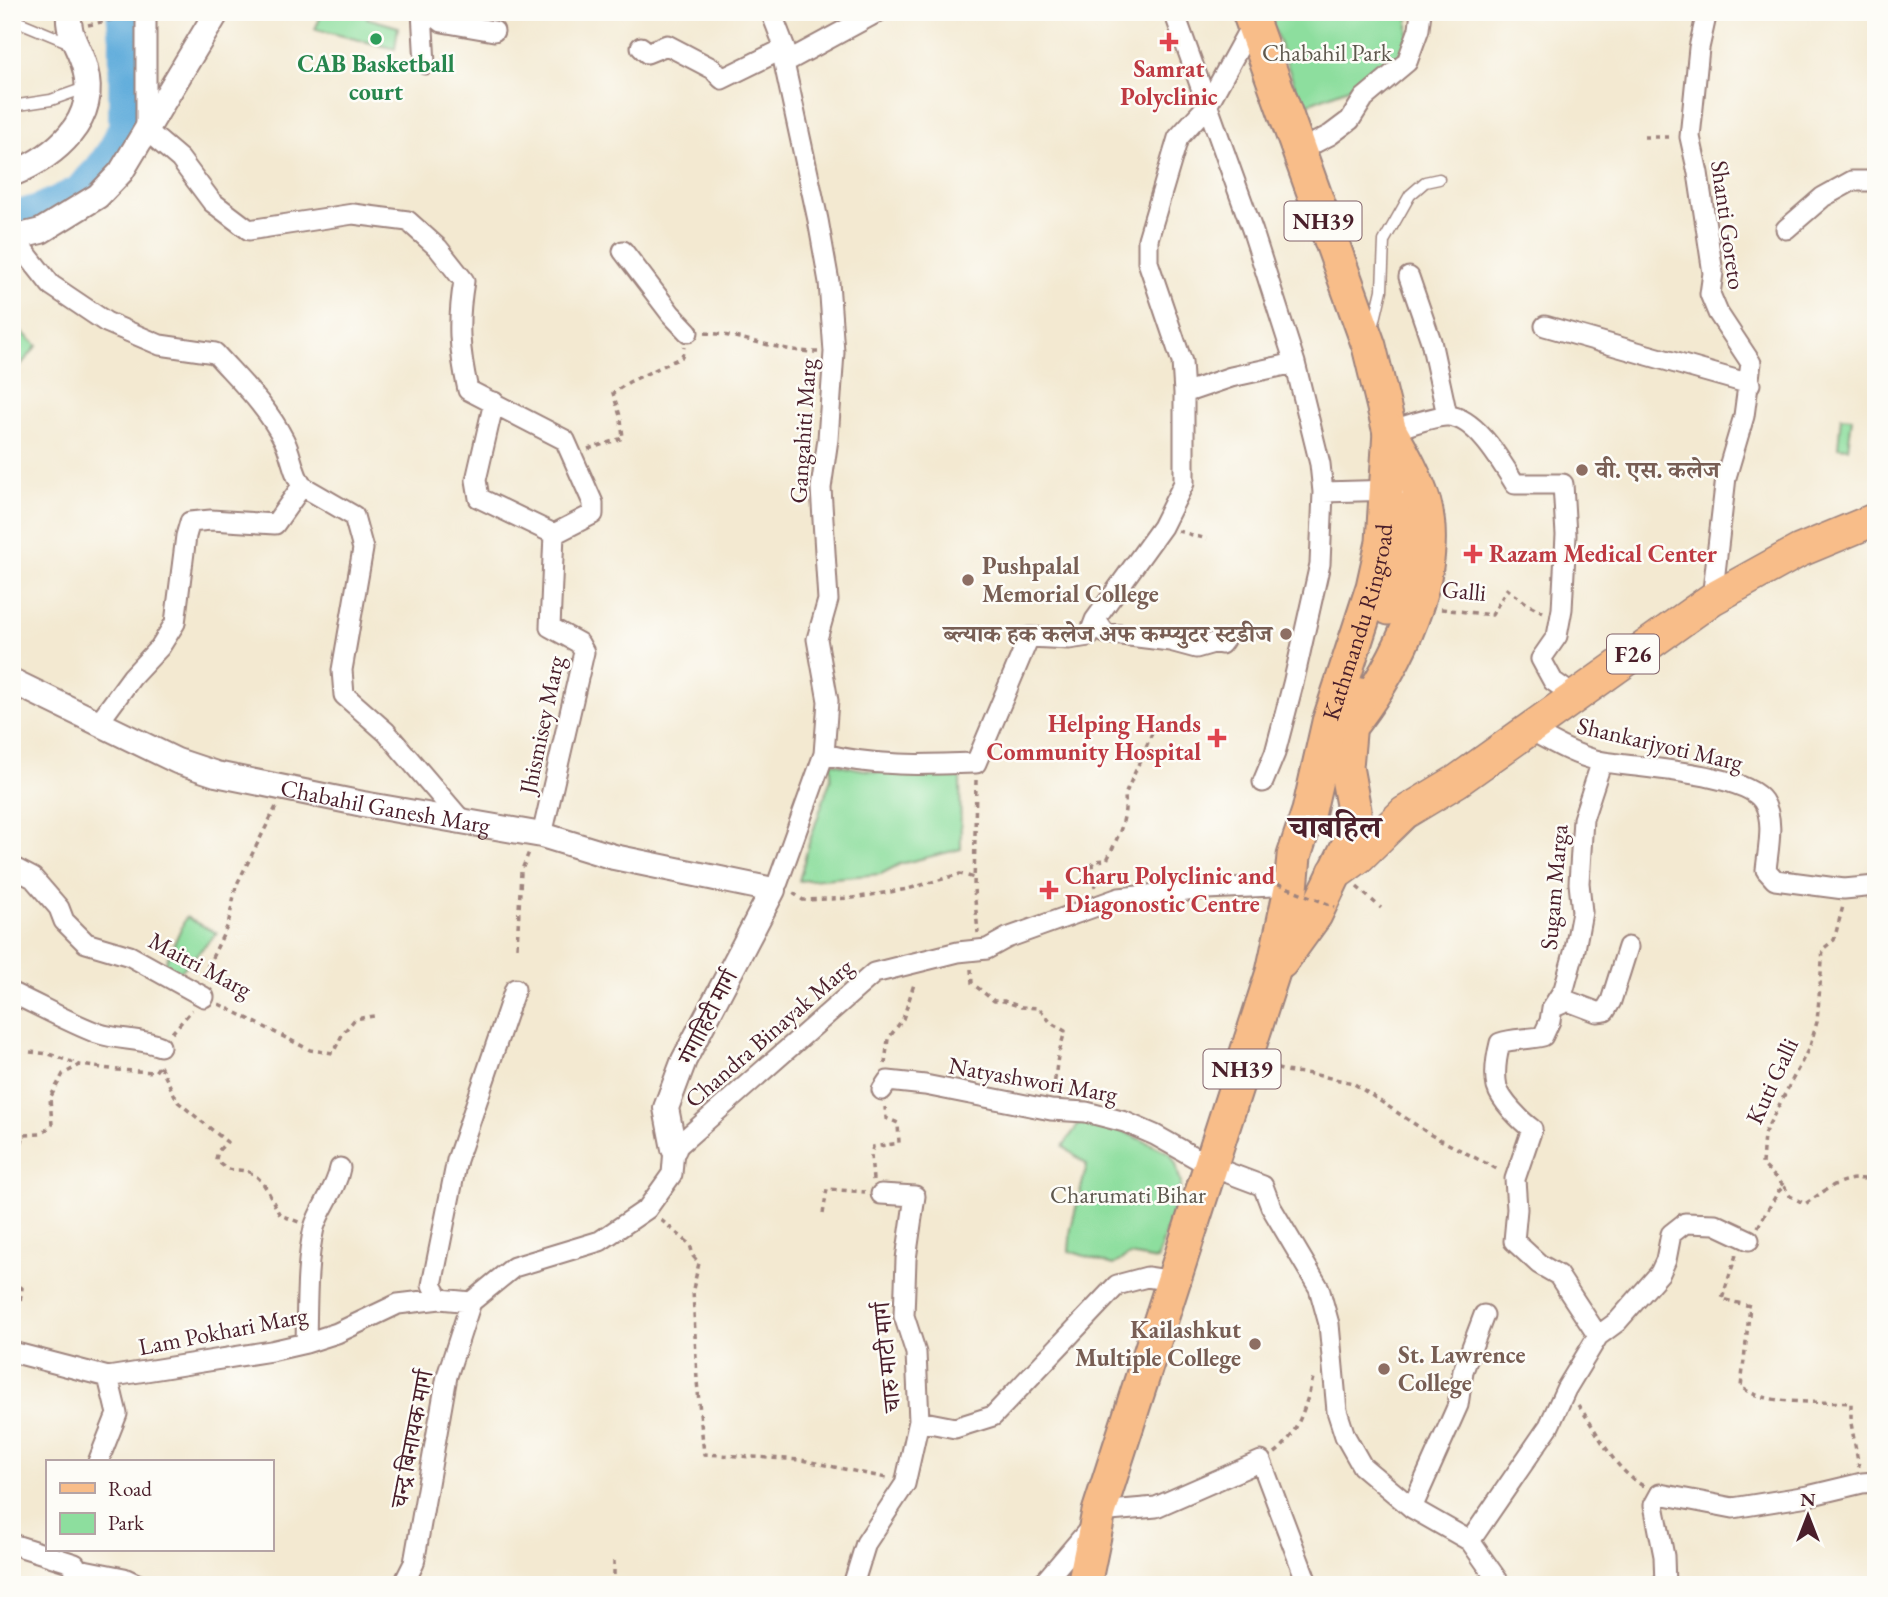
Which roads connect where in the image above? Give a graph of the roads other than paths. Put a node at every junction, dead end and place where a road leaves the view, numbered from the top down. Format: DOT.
graph roads {
  1 [pos="218,12"];
  2 [pos="422,12"];
  3 [pos="429,12"];
  4 [pos="771,12"];
  5 [pos="878,12"];
  6 [pos="1174,12"];
  7 [pos="1421,12"];
  8 [pos="1707,12"];
  9 [pos="141,13"];
  10 [pos="1251,17"];
  11 [pos="80,18"];
  12 [pos="12,19"];
  13 [pos="494,31"];
  14 [pos="74,44"];
  15 [pos="640,47"];
  16 [pos="784,55"];
  17 [pos="425,64"];
  18 [pos="89,86"];
  19 [pos="12,106"];
  20 [pos="1207,106"];
  21 [pos="146,130"];
  22 [pos="1297,152"];
  23 [pos="12,174"];
  24 [pos="1440,179"];
  25 [pos="1876,181"];
  26 [pos="1786,229"];
  27 [pos="13,237"];
  28 [pos="623,251"];
  29 [pos="1409,277"];
  30 [pos="1545,326"];
  31 [pos="688,332"];
  32 [pos="1369,346"];
  33 [pos="1294,363"];
  34 [pos="1750,384"];
  35 [pos="1184,393"];
  36 [pos="494,402"];
  37 [pos="1447,415"];
  38 [pos="1390,431"];
  39 [pos="302,486"];
  40 [pos="1395,490"];
  41 [pos="1323,492"];
  42 [pos="1876,519"];
  43 [pos="554,534"];
  44 [pos="1712,599"];
  45 [pos="1096,620"];
  46 [pos="1221,644"];
  47 [pos="12,681"];
  48 [pos="1574,696"];
  49 [pos="99,722"];
  50 [pos="1350,726"];
  51 [pos="1530,730"];
  52 [pos="824,754"];
  53 [pos="1599,766"];
  54 [pos="1264,782"];
  55 [pos="1354,810"];
  56 [pos="1308,811"];
  57 [pos="1404,813"];
  58 [pos="462,821"];
  59 [pos="540,835"];
  60 [pos="12,867"];
  61 [pos="1338,871"];
  62 [pos="1281,878"];
  63 [pos="776,886"];
  64 [pos="1876,886"];
  65 [pos="1628,947"];
  66 [pos="1273,972"];
  67 [pos="514,989"];
  68 [pos="12,993"];
  69 [pos="204,997"];
  70 [pos="1552,1008"];
  71 [pos="160,1056"];
  72 [pos="882,1090"];
  73 [pos="674,1149"];
  74 [pos="1210,1166"];
  75 [pos="340,1168"];
  76 [pos="881,1194"];
  77 [pos="1749,1240"];
  78 [pos="1174,1281"];
  79 [pos="440,1298"];
  80 [pos="471,1302"];
  81 [pos="1484,1315"];
  82 [pos="1598,1336"];
  83 [pos="306,1343"];
  84 [pos="13,1352"];
  85 [pos="108,1377"];
  86 [pos="919,1421"];
  87 [pos="99,1460"];
  88 [pos="1869,1483"];
  89 [pos="1412,1508"];
  90 [pos="1098,1516"];
  91 [pos="1469,1541"];
  92 [pos="12,1544"];
  93 [pos="71,1567"];
  94 [pos="139,1585"];
  95 [pos="403,1585"];
  96 [pos="853,1585"];
  97 [pos="1038,1585"];
  98 [pos="1084,1585"];
  99 [pos="1308,1585"];
  100 [pos="1502,1585"];
  101 [pos="1665,1585"];
  1 -- 21 [label="street"];
  2 -- 17 [label="street"];
  3 -- 13 [label="street"];
  4 -- 16 [label="street, Gangahiti Marg"];
  5 -- 16 [label="street"];
  6 -- 20 [label="street"];
  7 -- 22 [label="street"];
  8 -- 34 [label="street, Shanti Goreto"];
  9 -- 21 [label="street"];
  10 -- 20 [label="street"];
  10 -- 22 [label="highway, Kathmandu Ringroad / NH39"];
  11 -- 14 [label="street"];
  12 -- 14 [label="lane"];
  14 -- 18 [label="street"];
  15 -- 16 [label="street"];
  16 -- 52 [label="street, Gangahiti Marg"];
  18 -- 19 [label="lane"];
  18 -- 23 [label="street"];
  20 -- 33 [label="street"];
  20 -- 35 [label="street"];
  21 -- 27 [label="street"];
  21 -- 36 [label="street"];
  22 -- 32 [label="highway, Kathmandu Ringroad / NH39"];
  24 -- 32 [label="lane"];
  25 -- 26 [label="street"];
  27 -- 39 [label="street"];
  28 -- 31 [label="street"];
  29 -- 37 [label="street"];
  30 -- 34 [label="street"];
  32 -- 38 [label="highway, Kathmandu Ringroad / NH39"];
  33 -- 35 [label="street"];
  33 -- 41 [label="street"];
  34 -- 44 [label="street, Shanti Goreto"];
  35 -- 45 [label="street"];
  36 -- 43 [label="street"];
  36 -- 43 [label="street"];
  37 -- 38 [label="street"];
  37 -- 48 [label="street"];
  38 -- 40 [label="highway, Kathmandu Ringroad / NH39"];
  38 -- 50 [label="highway"];
  39 -- 49 [label="street"];
  39 -- 58 [label="street"];
  40 -- 41 [label="street"];
  40 -- 50 [label="highway, Kathmandu Ringroad / NH39"];
  40 -- 56 [label="highway, Kathmandu Ringroad / NH39"];
  41 -- 54 [label="street"];
  42 -- 44 [label="main road, F26"];
  43 -- 59 [label="street, Jhismisey Marg"];
  44 -- 48 [label="main road, F26"];
  45 -- 46 [label="street"];
  45 -- 52 [label="street"];
  47 -- 49 [label="street, Chabahil Ganesh Marg"];
  48 -- 51 [label="main road, F26"];
  49 -- 58 [label="street, Chabahil Ganesh Marg"];
  50 -- 55 [label="highway, Kathmandu Ringroad / NH39"];
  51 -- 53 [label="street, Shankarjyoti Marg"];
  51 -- 57 [label="main road, F26"];
  52 -- 63 [label="street, Gangahiti Marg"];
  53 -- 64 [label="street, Shankarjyoti Marg"];
  53 -- 70 [label="street, Sugam Marga"];
  55 -- 56 [label="highway"];
  55 -- 57 [label="main road"];
  55 -- 61 [label="highway, Kathmandu Ringroad / NH39"];
  56 -- 62 [label="highway, Kathmandu Ringroad / NH39"];
  57 -- 61 [label="main road"];
  58 -- 59 [label="street, Chabahil Ganesh Marg"];
  59 -- 63 [label="street, Chabahil Ganesh Marg"];
  60 -- 69 [label="street, Maitri Marg"];
  61 -- 62 [label="highway"];
  61 -- 66 [label="highway, Kathmandu Ringroad / NH39"];
  62 -- 66 [label="highway, Kathmandu Ringroad / NH39"];
  62 -- 73 [label="street, Chandra Binayak Marg"];
  63 -- 73 [label="street, गंगाहिटी मार्ग"];
  65 -- 70 [label="street"];
  66 -- 74 [label="highway, Kathmandu Ringroad / NH39"];
  67 -- 79 [label="street"];
  68 -- 71 [label="street"];
  70 -- 82 [label="street, Sugam Marga"];
  72 -- 74 [label="street, Natyashwori Marg"];
  73 -- 80 [label="street"];
  74 -- 78 [label="highway, Kathmandu Ringroad / NH39"];
  74 -- 89 [label="street, Natyashwori Marg"];
  75 -- 83 [label="street"];
  76 -- 86 [label="street, चारु माटी मार्ग"];
  77 -- 82 [label="street"];
  78 -- 86 [label="street"];
  78 -- 90 [label="highway, Kathmandu Ringroad / NH39"];
  79 -- 80 [label="street"];
  79 -- 83 [label="street, Lam Pokhari Marg"];
  80 -- 95 [label="street, चन्द्र बिनायक मार्ग"];
  81 -- 89 [label="street"];
  82 -- 91 [label="street"];
  83 -- 85 [label="street, Lam Pokhari Marg"];
  84 -- 85 [label="street, Lam Pokhari Marg"];
  85 -- 87 [label="street"];
  86 -- 96 [label="street"];
  88 -- 101 [label="street"];
  89 -- 91 [label="street, Natyashwori Marg"];
  90 -- 97 [label="street"];
  90 -- 98 [label="highway, Kathmandu Ringroad / NH39"];
  90 -- 99 [label="street"];
  91 -- 100 [label="street"];
  92 -- 93 [label="street"];
  93 -- 94 [label="street"];
}
